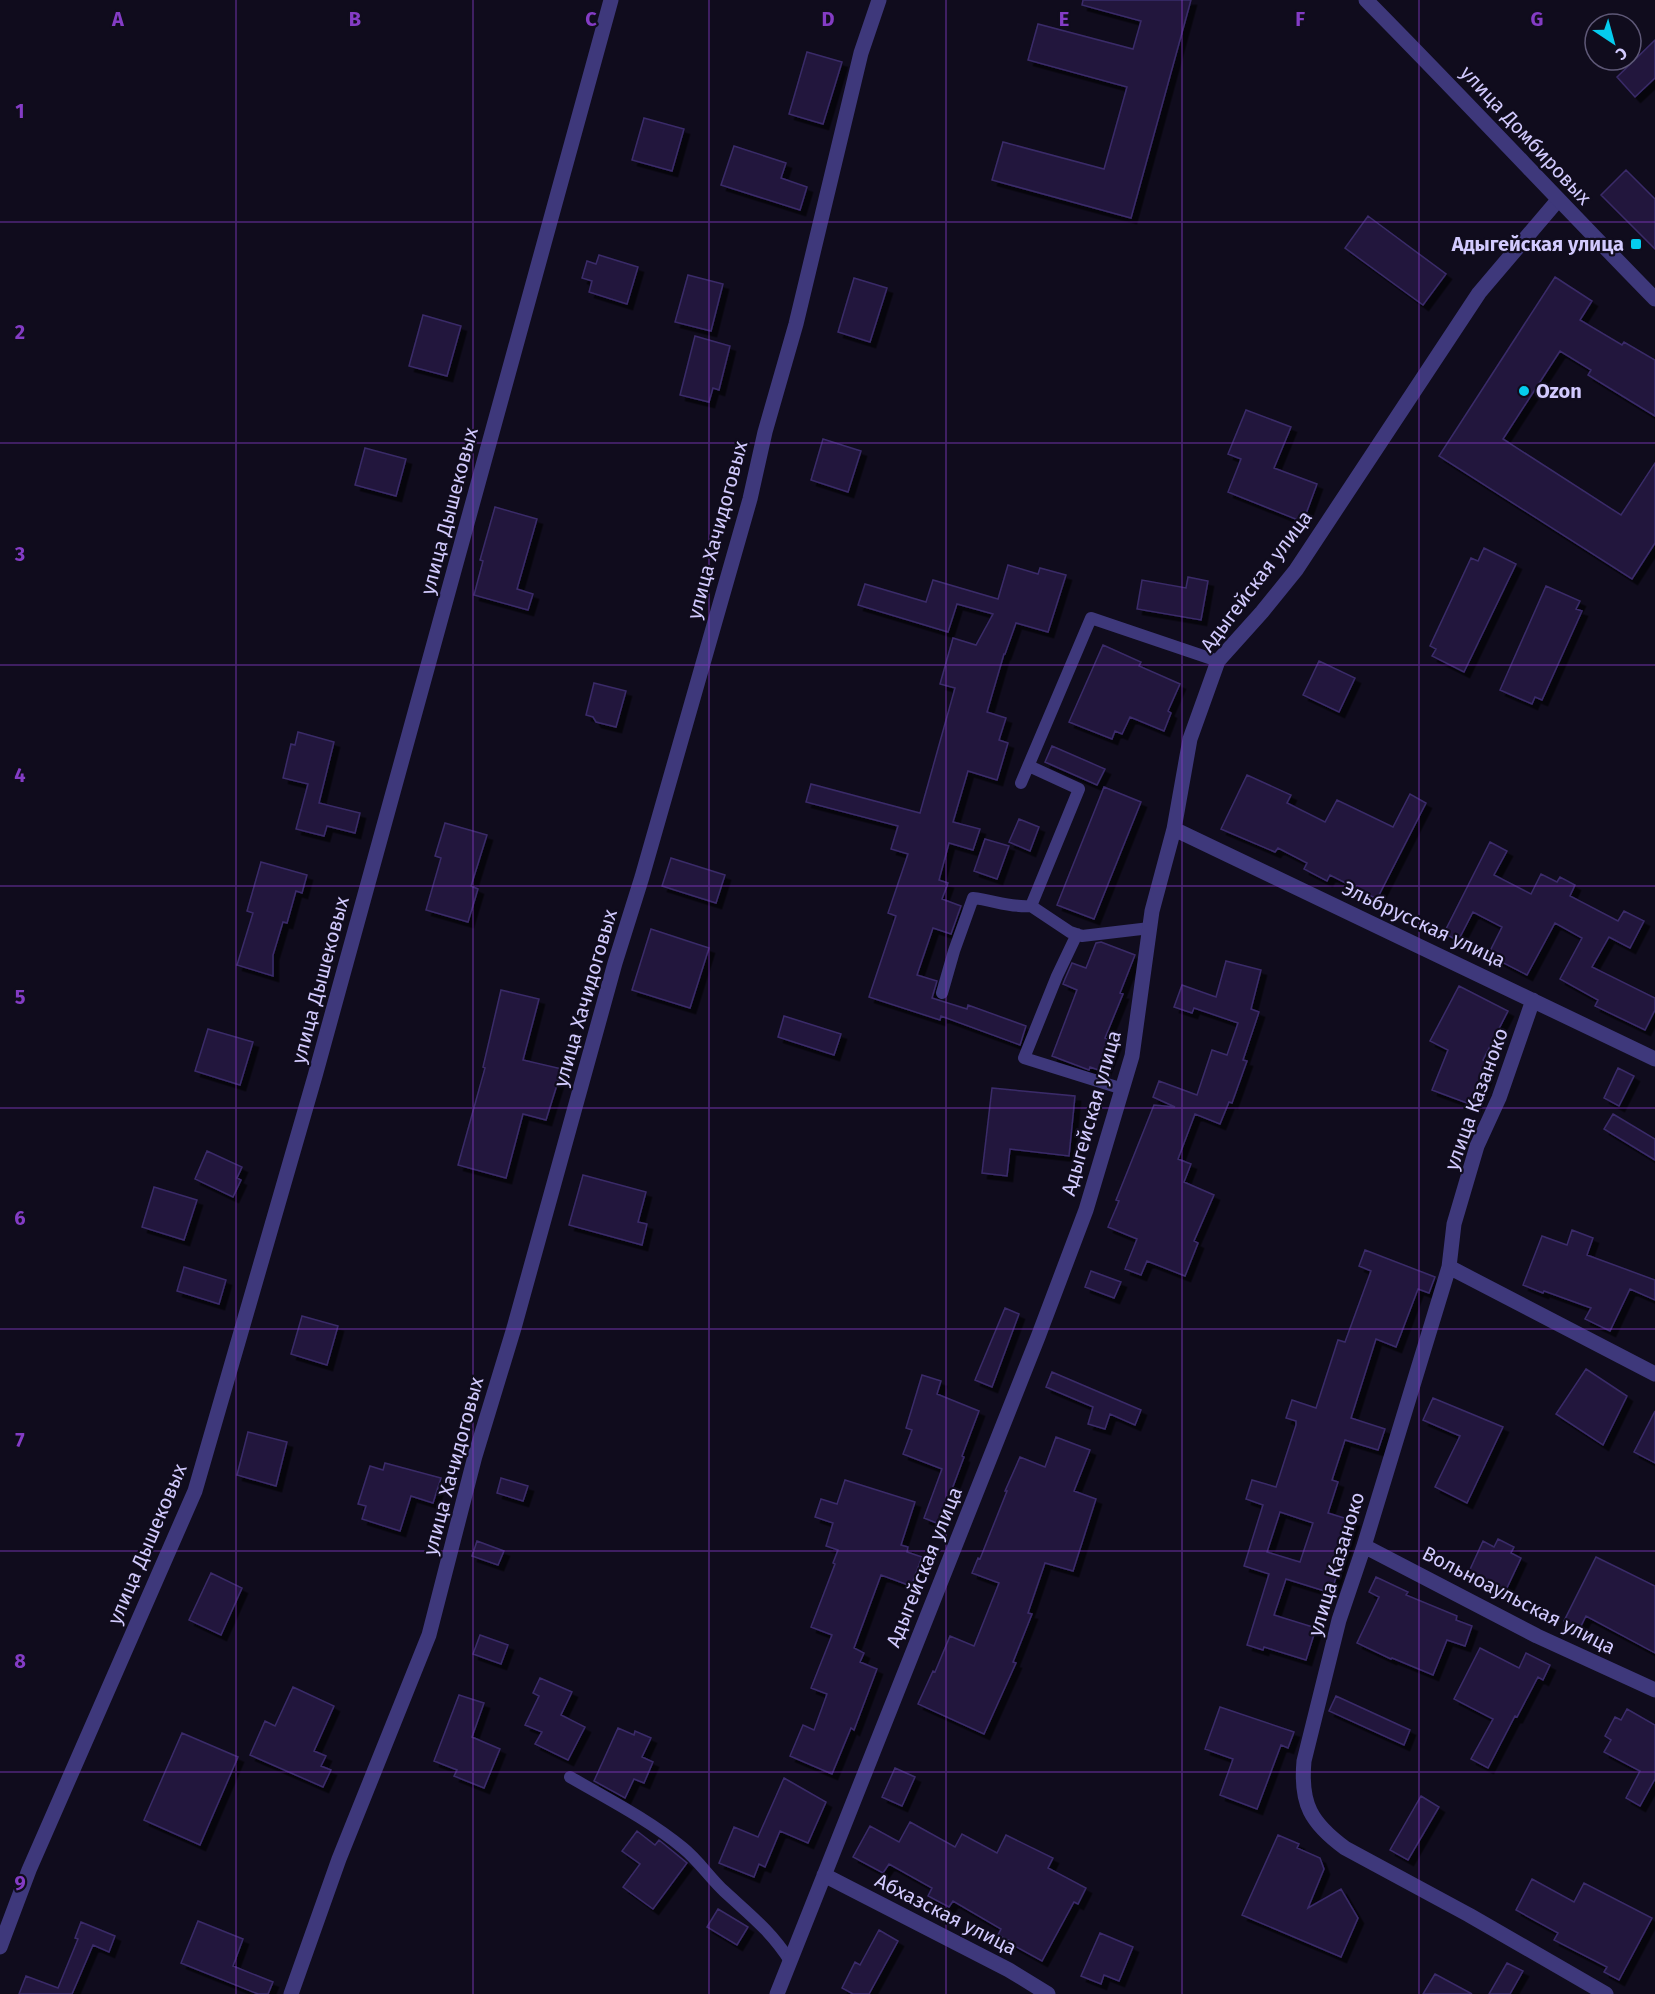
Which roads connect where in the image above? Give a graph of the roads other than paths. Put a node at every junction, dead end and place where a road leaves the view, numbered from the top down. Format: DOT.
graph roads {
  1 [pos="611,0"];
  2 [pos="879,0"];
  3 [pos="1366,0"];
  4 [pos="1558,200"];
  5 [pos="1655,299"];
  6 [pos="1218,661"];
  7 [pos="1029,766"];
  8 [pos="1022,783"];
  9 [pos="1174,829"];
  10 [pos="1031,906"];
  11 [pos="1150,928"];
  12 [pos="1077,934"];
  13 [pos="942,993"];
  14 [pos="1533,1000"];
  15 [pos="1655,1059"];
  16 [pos="1123,1089"];
  17 [pos="1449,1267"];
  18 [pos="1655,1374"];
  19 [pos="1364,1546"];
  20 [pos="1655,1690"];
  21 [pos="570,1777"];
  22 [pos="824,1875"];
  23 [pos="0,1947"];
  24 [pos="790,1961"];
  25 [pos="291,1994"];
  26 [pos="777,1994"];
  27 [pos="1048,1994"];
  28 [pos="1605,1994"];
  1 -- 23 [label="street, улица Дышековых"];
  2 -- 25 [label="street, улица Хачидоговых"];
  3 -- 4 [label="street, улица Домбировых"];
  4 -- 5 [label="street, улица Домбировых"];
  4 -- 6 [label="street, Адыгейская улица"];
  6 -- 7 [label="lane"];
  6 -- 9 [label="street, Адыгейская улица"];
  7 -- 8 [label="lane"];
  7 -- 10 [label="lane"];
  9 -- 11 [label="street, Адыгейская улица"];
  9 -- 14 [label="street, Эльбрусская улица"];
  10 -- 12 [label="lane"];
  10 -- 13 [label="lane"];
  11 -- 12 [label="lane"];
  11 -- 16 [label="street, Адыгейская улица"];
  12 -- 16 [label="lane"];
  14 -- 15 [label="street, Эльбрусская улица"];
  14 -- 17 [label="street, улица Казаноко"];
  16 -- 22 [label="street, Адыгейская улица"];
  17 -- 18 [label="street"];
  17 -- 19 [label="street, улица Казаноко"];
  19 -- 20 [label="street, Вольноаульская улица"];
  19 -- 28 [label="street, улица Казаноко"];
  21 -- 24 [label="lane"];
  22 -- 24 [label="street, Адыгейская улица"];
  22 -- 27 [label="street, Абхазская улица"];
  24 -- 26 [label="street, Адыгейская улица"];
}
